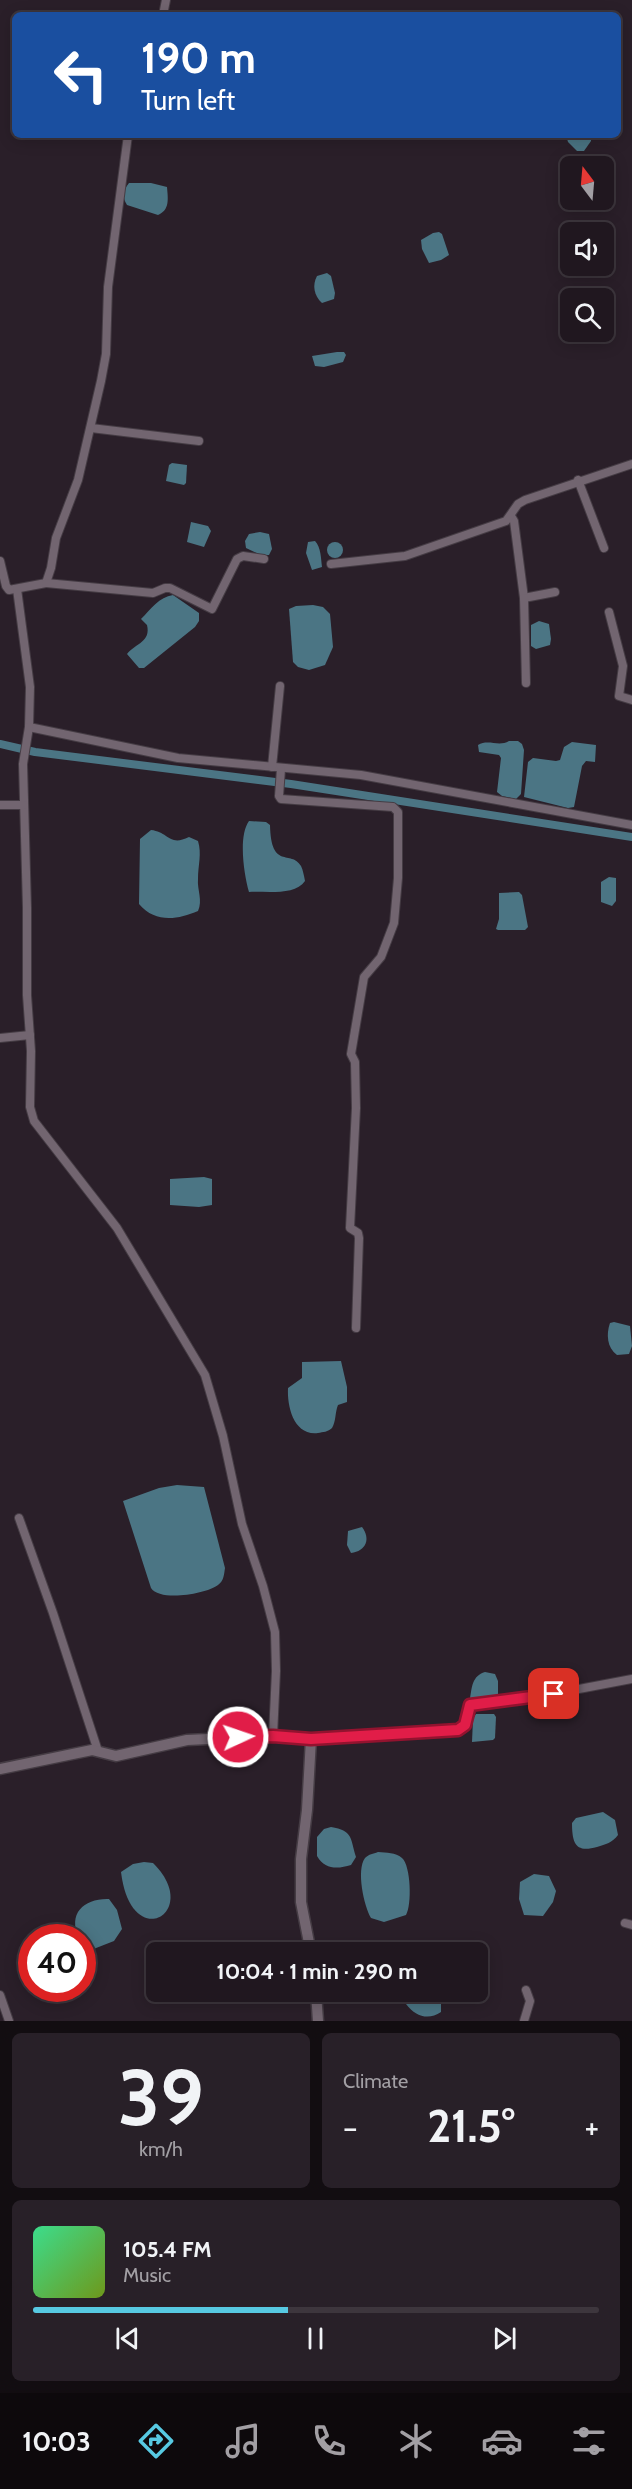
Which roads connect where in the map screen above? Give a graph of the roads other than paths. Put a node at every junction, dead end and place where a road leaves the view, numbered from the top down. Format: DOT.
graph roads {
  1 [pos="128,138"];
  2 [pos="91,428"];
  3 [pos="200,441"];
  4 [pos="632,464"];
  5 [pos="578,480"];
  6 [pos="511,516"];
  7 [pos="604,548"];
  8 [pos="264,559"];
  9 [pos="0,561"];
  10 [pos="331,564"];
  11 [pos="46,583"];
  12 [pos="17,589"];
  13 [pos="555,592"];
  14 [pos="524,598"];
  15 [pos="609,612"];
  16 [pos="526,683"];
  17 [pos="280,686"];
  18 [pos="632,700"];
  19 [pos="28,730"];
  20 [pos="272,767"];
  21 [pos="281,772"];
  22 [pos="0,805"];
  23 [pos="24,805"];
  24 [pos="632,825"];
  25 [pos="30,1035"];
  26 [pos="0,1038"];
  27 [pos="356,1328"];
  28 [pos="19,1518"];
  29 [pos="632,1679"];
  30 [pos="273,1736"];
  31 [pos="311,1739"];
  32 [pos="98,1751"];
  33 [pos="0,1769"];
  34 [pos="308,1942"];
  35 [pos="526,1990"];
  36 [pos="0,1995"];
  37 [pos="317,2002"];
  38 [pos="9,2021"];
  39 [pos="318,2021"];
  40 [pos="524,2021"];
  1 -- 2 [label="street"];
  2 -- 3 [label="street"];
  2 -- 11 [label="street"];
  4 -- 5 [label="street"];
  5 -- 6 [label="street"];
  5 -- 7 [label="street"];
  6 -- 10 [label="street"];
  6 -- 14 [label="street"];
  8 -- 11 [label="street"];
  9 -- 12 [label="street"];
  11 -- 12 [label="street"];
  12 -- 19 [label="street"];
  13 -- 14 [label="street"];
  14 -- 16 [label="street"];
  15 -- 18 [label="street"];
  17 -- 20 [label="street"];
  19 -- 20 [label="street"];
  19 -- 23 [label="street"];
  20 -- 21 [label="street"];
  21 -- 24 [label="street"];
  21 -- 27 [label="street"];
  22 -- 23 [label="street"];
  23 -- 25 [label="street"];
  25 -- 26 [label="street"];
  25 -- 30 [label="street"];
  28 -- 32 [label="street"];
  29 -- 31 [label="street"];
  30 -- 31 [label="street"];
  30 -- 32 [label="street"];
  31 -- 34 [label="street"];
  32 -- 33 [label="street"];
  35 -- 40 [label="street"];
  36 -- 38 [label="street"];
  37 -- 39 [label="street"];
}
